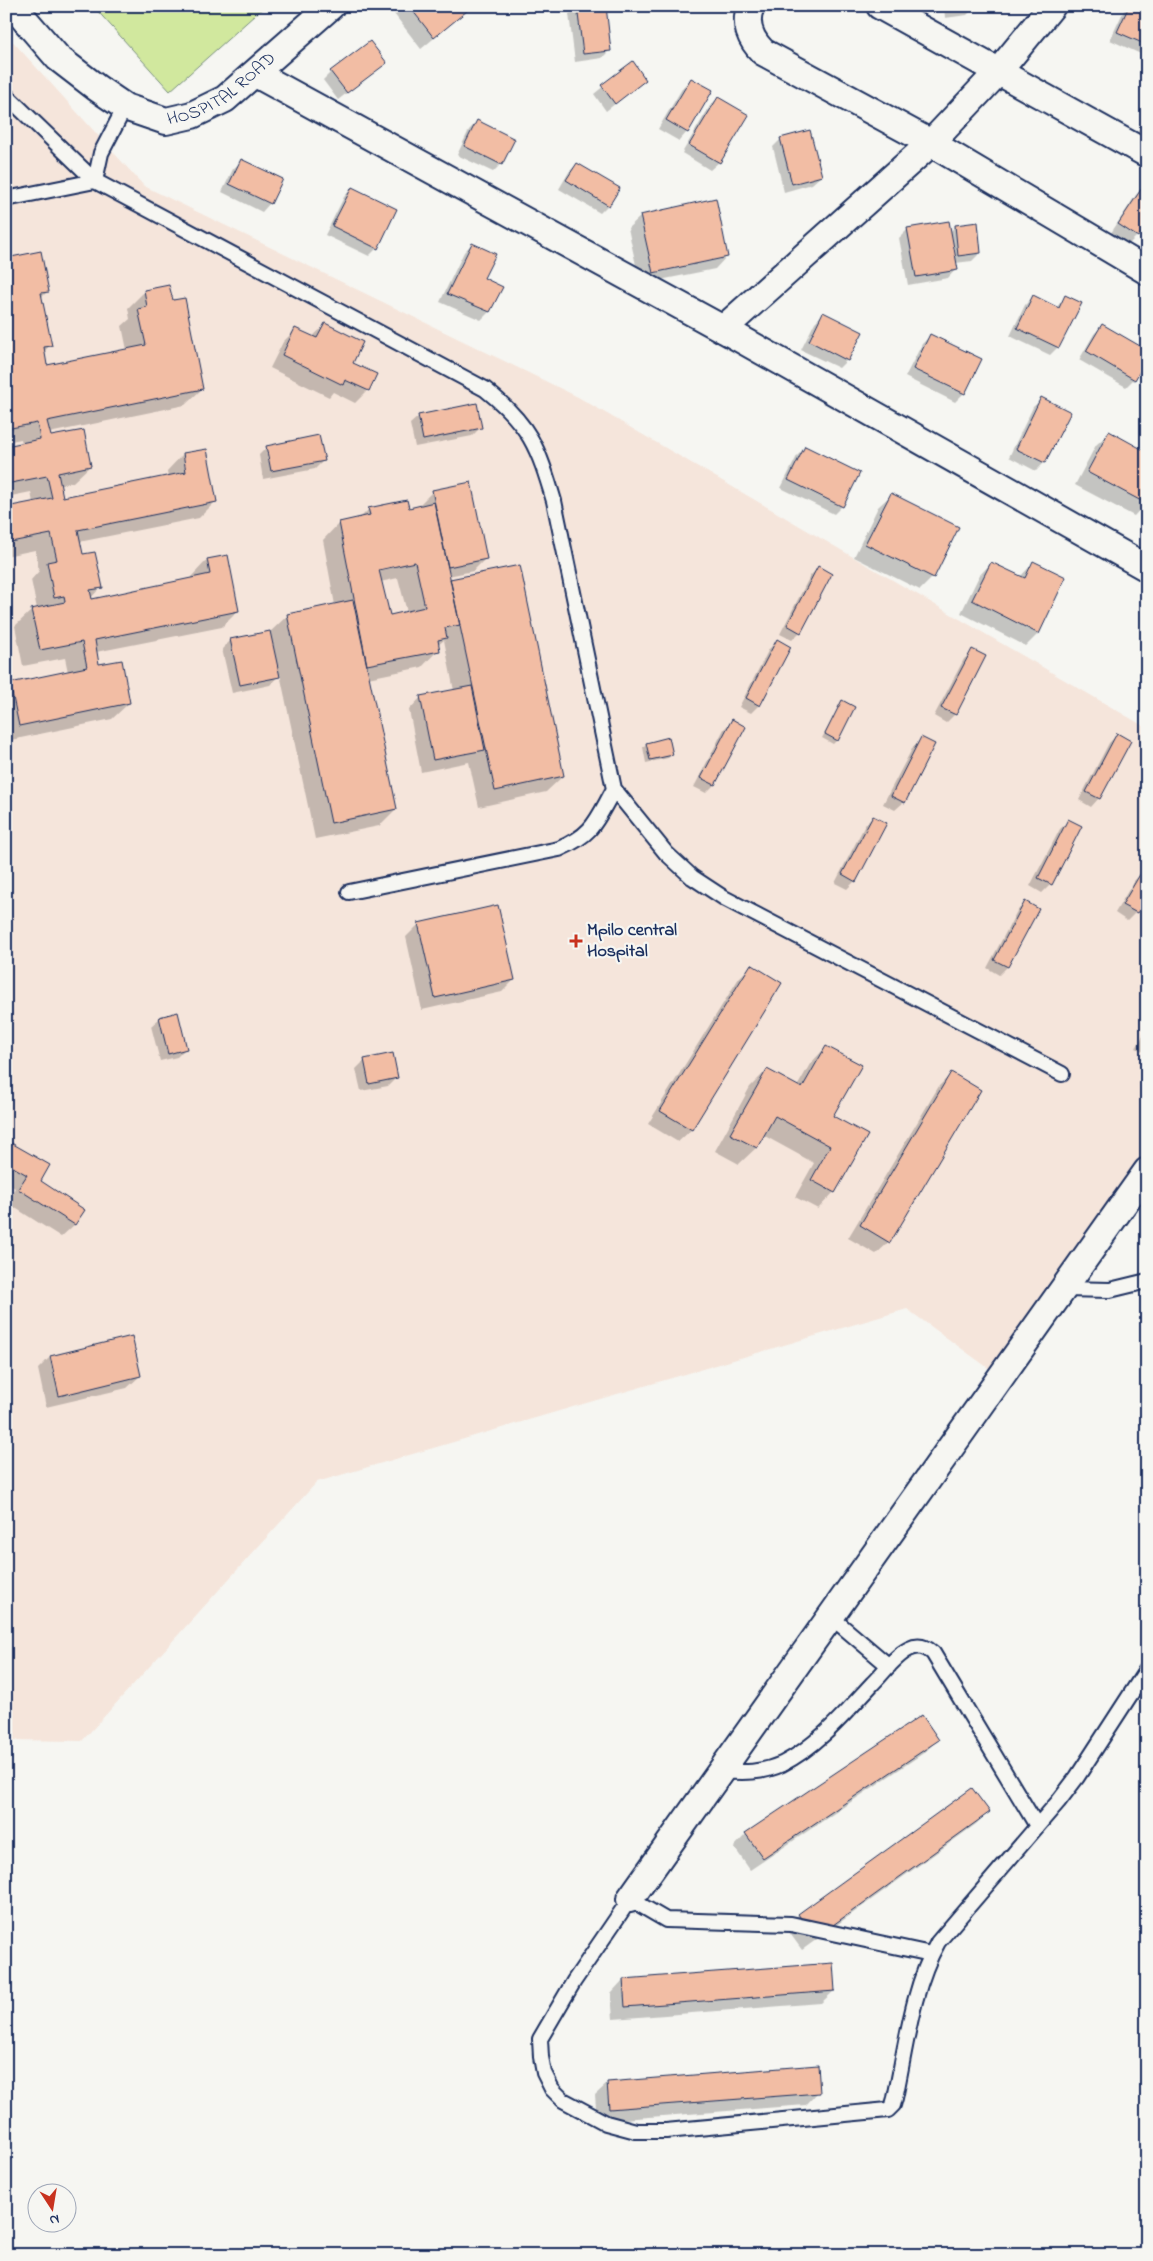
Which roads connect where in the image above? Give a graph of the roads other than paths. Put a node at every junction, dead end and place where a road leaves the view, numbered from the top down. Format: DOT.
graph roads {
  1 [pos="13,6"];
  2 [pos="331,6"];
  3 [pos="751,6"];
  4 [pos="880,6"];
  5 [pos="1052,6"];
  6 [pos="998,72"];
  7 [pos="256,74"];
  8 [pos="6,95"];
  9 [pos="125,106"];
  10 [pos="931,143"];
  11 [pos="1147,154"];
  12 [pos="95,181"];
  13 [pos="6,198"];
  14 [pos="1147,271"];
  15 [pos="723,329"];
  16 [pos="1147,568"];
  17 [pos="614,789"];
  18 [pos="349,892"];
  19 [pos="1062,1074"];
  20 [pos="1147,1172"];
  21 [pos="1147,1281"];
  22 [pos="1064,1289"];
  23 [pos="830,1616"];
  24 [pos="889,1666"];
  25 [pos="1147,1669"];
  26 [pos="722,1771"];
  27 [pos="1037,1826"];
  28 [pos="630,1899"];
  29 [pos="931,1954"];
  1 -- 9 [label="street, HOSPITAL ROAD"];
  2 -- 7 [label="street, HOSPITAL ROAD"];
  3 -- 10 [label="street"];
  4 -- 6 [label="street"];
  5 -- 6 [label="street"];
  6 -- 10 [label="street"];
  6 -- 11 [label="street"];
  7 -- 9 [label="street, HOSPITAL ROAD"];
  7 -- 15 [label="street"];
  8 -- 12 [label="lane"];
  9 -- 12 [label="lane"];
  10 -- 14 [label="street"];
  10 -- 15 [label="street"];
  12 -- 13 [label="lane"];
  12 -- 17 [label="lane"];
  15 -- 16 [label="street"];
  17 -- 18 [label="lane"];
  17 -- 19 [label="lane"];
  20 -- 22 [label="street"];
  21 -- 22 [label="lane"];
  22 -- 23 [label="street"];
  23 -- 24 [label="lane"];
  23 -- 26 [label="street"];
  24 -- 26 [label="lane"];
  24 -- 27 [label="lane"];
  25 -- 27 [label="lane"];
  26 -- 28 [label="street"];
  27 -- 29 [label="lane"];
  28 -- 29 [label="lane"];
  28 -- 29 [label="lane"];
}
